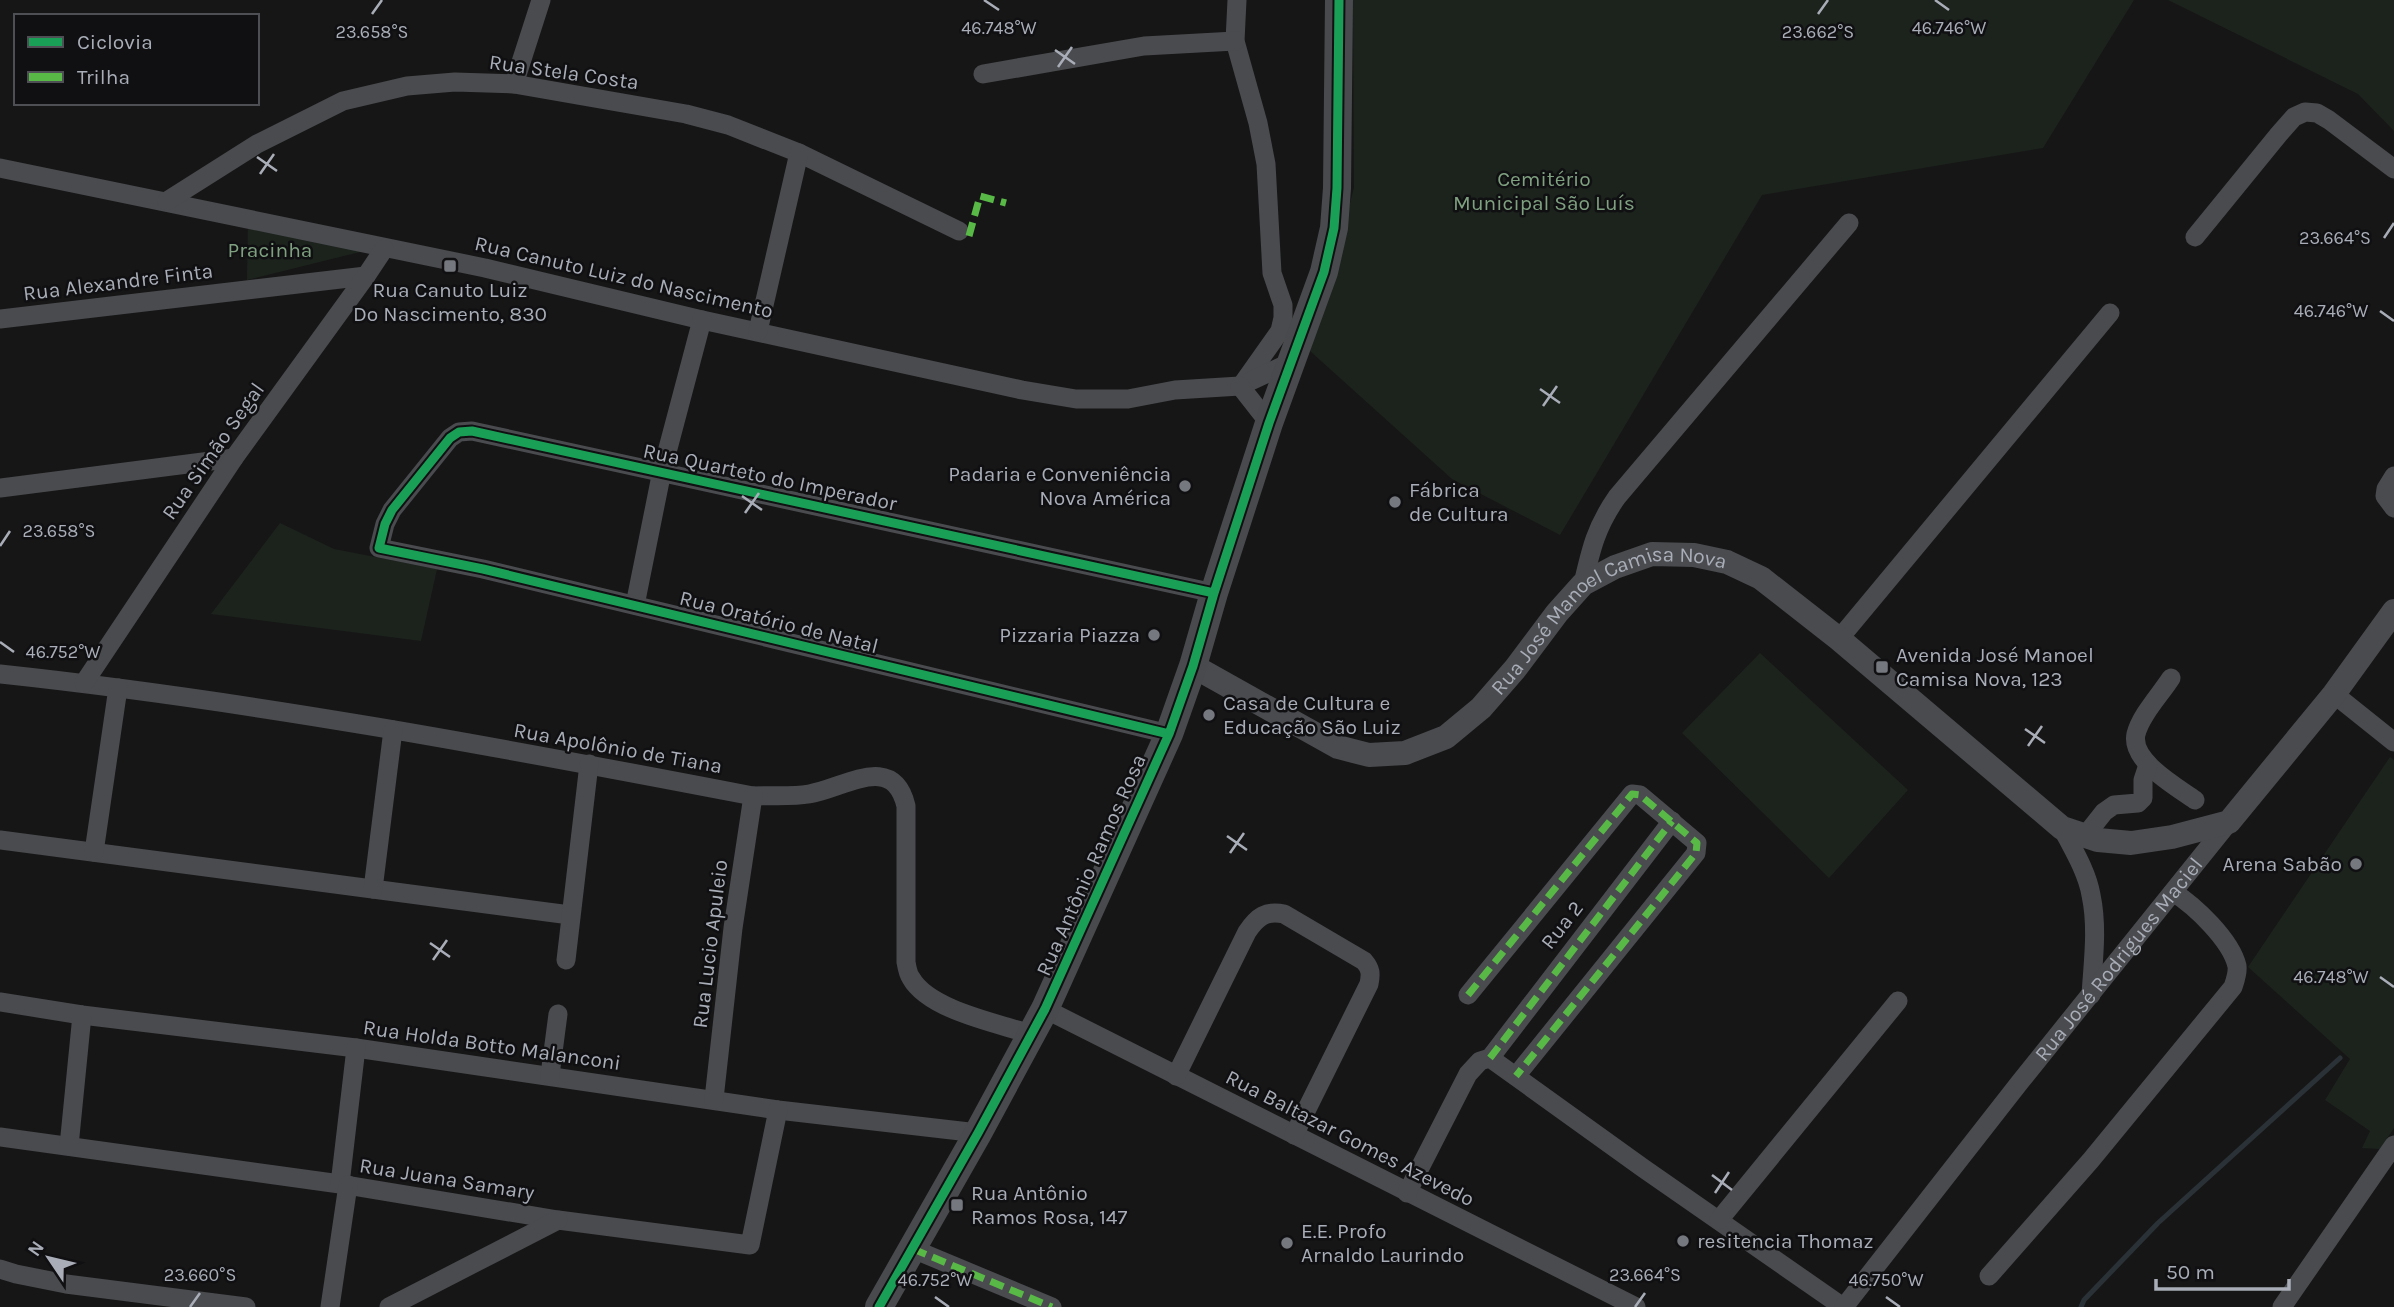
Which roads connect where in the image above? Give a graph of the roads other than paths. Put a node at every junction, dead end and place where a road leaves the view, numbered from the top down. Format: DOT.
graph roads {
  1 [pos="541,0"];
  2 [pos="1237,0"];
  3 [pos="1339,0"];
  4 [pos="1235,41"];
  5 [pos="983,74"];
  6 [pos="514,84"];
  7 [pos="799,153"];
  8 [pos="0,168"];
  9 [pos="2394,169"];
  10 [pos="167,201"];
  11 [pos="1849,223"];
  12 [pos="959,231"];
  13 [pos="2195,237"];
  14 [pos="384,248"];
  15 [pos="366,276"];
  16 [pos="2110,313"];
  17 [pos="0,319"];
  18 [pos="702,320"];
  19 [pos="758,331"];
  20 [pos="1291,362"];
  21 [pos="1240,386"];
  22 [pos="1269,423"];
  23 [pos="234,458"];
  24 [pos="662,471"];
  25 [pos="2394,476"];
  26 [pos="0,488"];
  27 [pos="2394,508"];
  28 [pos="379,548"];
  29 [pos="1583,584"];
  30 [pos="1214,593"];
  31 [pos="635,605"];
  32 [pos="2394,611"];
  33 [pos="1839,639"];
  34 [pos="1194,666"];
  35 [pos="0,674"];
  36 [pos="2171,678"];
  37 [pos="84,683"];
  38 [pos="118,688"];
  39 [pos="2334,694"];
  40 [pos="393,730"];
  41 [pos="1169,734"];
  42 [pos="2394,742"];
  43 [pos="589,764"];
  44 [pos="2148,765"];
  45 [pos="753,796"];
  46 [pos="2195,800"];
  47 [pos="1672,821"];
  48 [pos="2229,822"];
  49 [pos="2074,832"];
  50 [pos="0,840"];
  51 [pos="94,852"];
  52 [pos="373,889"];
  53 [pos="2173,892"];
  54 [pos="570,915"];
  55 [pos="566,960"];
  56 [pos="1468,995"];
  57 [pos="2091,995"];
  58 [pos="1898,1001"];
  59 [pos="0,1002"];
  60 [pos="1045,1009"];
  61 [pos="558,1014"];
  62 [pos="82,1015"];
  63 [pos="1030,1034"];
  64 [pos="356,1048"];
  65 [pos="1490,1058"];
  66 [pos="550,1075"];
  67 [pos="1176,1076"];
  68 [pos="1516,1076"];
  69 [pos="714,1099"];
  70 [pos="778,1110"];
  71 [pos="978,1133"];
  72 [pos="1294,1135"];
  73 [pos="0,1137"];
  74 [pos="2394,1144"];
  75 [pos="69,1146"];
  76 [pos="344,1185"];
  77 [pos="1407,1193"];
  78 [pos="558,1220"];
  79 [pos="1719,1220"];
  80 [pos="913,1249"];
  81 [pos="0,1269"];
  82 [pos="1989,1276"];
  83 [pos="246,1307"];
  84 [pos="330,1307"];
  85 [pos="388,1307"];
  86 [pos="879,1307"];
  87 [pos="1052,1307"];
  88 [pos="1636,1307"];
  89 [pos="1843,1307"];
  90 [pos="2282,1307"];
  1 -- 6 [label="street"];
  2 -- 4 [label="street"];
  3 -- 20 [label="main road, Rua Antônio Ramos Rosa"];
  4 -- 5 [label="street"];
  4 -- 21 [label="street"];
  6 -- 7 [label="street, Rua Stela Costa"];
  6 -- 10 [label="street, Rua Stela Costa"];
  7 -- 12 [label="street, Rua Stela Costa"];
  7 -- 19 [label="street"];
  8 -- 10 [label="street, Rua Canuto Luiz do Nascimento"];
  9 -- 13 [label="street"];
  10 -- 14 [label="street, Rua Canuto Luiz do Nascimento"];
  11 -- 29 [label="street"];
  14 -- 15 [label="street, Rua Simão Segal"];
  14 -- 18 [label="street, Rua Canuto Luiz do Nascimento"];
  15 -- 17 [label="street, Rua Alexandre Finta"];
  15 -- 23 [label="street, Rua Simão Segal"];
  16 -- 33 [label="street"];
  18 -- 19 [label="street, Rua Canuto Luiz do Nascimento"];
  18 -- 24 [label="street"];
  19 -- 21 [label="street, Rua Canuto Luiz do Nascimento"];
  20 -- 21 [label="street, Rua Canuto Luiz do Nascimento"];
  20 -- 22 [label="main road, Rua Antônio Ramos Rosa"];
  21 -- 22 [label="street"];
  22 -- 30 [label="main road, Rua Antônio Ramos Rosa"];
  23 -- 26 [label="street"];
  23 -- 37 [label="street, Rua Simão Segal"];
  24 -- 28 [label="street, Rua Quarteto do Imperador"];
  24 -- 30 [label="street, Rua Quarteto do Imperador"];
  24 -- 31 [label="street"];
  25 -- 27 [label="street"];
  28 -- 31 [label="street, Rua Oratório de Natal"];
  29 -- 33 [label="street, Rua José Manoel Camisa Nova"];
  29 -- 34 [label="street, Rua José Manoel Camisa Nova"];
  30 -- 34 [label="main road, Rua Antônio Ramos Rosa"];
  31 -- 41 [label="street, Rua Oratório de Natal"];
  32 -- 39 [label="street, Rua José Rodrigues Maciel"];
  33 -- 49 [label="street, Rua José Manoel Camisa Nova"];
  34 -- 41 [label="main road, Rua Antônio Ramos Rosa"];
  35 -- 37 [label="street, Rua Apolônio de Tiana"];
  36 -- 44 [label="street"];
  37 -- 38 [label="street, Rua Apolônio de Tiana"];
  38 -- 40 [label="street, Rua Apolônio de Tiana"];
  38 -- 51 [label="street"];
  39 -- 42 [label="street"];
  39 -- 48 [label="street, Rua José Rodrigues Maciel"];
  40 -- 43 [label="street, Rua Apolônio de Tiana"];
  40 -- 52 [label="street"];
  41 -- 60 [label="main road, Rua Antônio Ramos Rosa"];
  43 -- 45 [label="street, Rua Apolônio de Tiana"];
  43 -- 54 [label="street"];
  44 -- 46 [label="street"];
  44 -- 49 [label="street"];
  45 -- 63 [label="street, Rua Apolônio de Tiana"];
  45 -- 69 [label="street, Rua Lucio Apuleio"];
  47 -- 56 [label="street, Rua 2"];
  47 -- 65 [label="street, Rua 2"];
  47 -- 68 [label="street"];
  48 -- 49 [label="street"];
  48 -- 53 [label="street, Rua José Rodrigues Maciel"];
  49 -- 57 [label="street, Rua José Manoel Camisa Nova"];
  50 -- 51 [label="street"];
  51 -- 52 [label="street"];
  52 -- 54 [label="street"];
  53 -- 57 [label="street, Rua José Rodrigues Maciel"];
  53 -- 82 [label="street"];
  54 -- 55 [label="street"];
  57 -- 89 [label="street, Rua José Rodrigues Maciel"];
  58 -- 79 [label="street"];
  59 -- 62 [label="street, Rua Holda Botto Malanconi"];
  60 -- 63 [label="main road, Rua Antônio Ramos Rosa"];
  60 -- 67 [label="street, Rua Baltazar Gomes Azevedo"];
  61 -- 66 [label="street"];
  62 -- 64 [label="street, Rua Holda Botto Malanconi"];
  62 -- 75 [label="street"];
  63 -- 71 [label="main road, Rua Antônio Ramos Rosa"];
  64 -- 66 [label="street, Rua Holda Botto Malanconi"];
  64 -- 76 [label="street"];
  65 -- 68 [label="street, Rua José Rodrigues Maciel"];
  65 -- 77 [label="street"];
  66 -- 69 [label="street, Rua Holda Botto Malanconi"];
  67 -- 72 [label="street, Rua Baltazar Gomes Azevedo"];
  67 -- 72 [label="street"];
  68 -- 79 [label="street, Rua José Rodrigues Maciel"];
  69 -- 70 [label="street, Rua Holda Botto Malanconi"];
  70 -- 71 [label="street, Rua Holda Botto Malanconi"];
  70 -- 78 [label="street, Rua Juana Samary"];
  71 -- 80 [label="main road, Rua Antônio Ramos Rosa"];
  72 -- 77 [label="street, Rua Baltazar Gomes Azevedo"];
  73 -- 75 [label="street, Rua Juana Samary"];
  74 -- 90 [label="street"];
  75 -- 76 [label="street, Rua Juana Samary"];
  76 -- 78 [label="street, Rua Juana Samary"];
  76 -- 84 [label="street"];
  77 -- 88 [label="street, Rua Baltazar Gomes Azevedo"];
  78 -- 85 [label="street"];
  79 -- 89 [label="street, Rua José Rodrigues Maciel"];
  80 -- 86 [label="main road, Rua Antônio Ramos Rosa"];
  80 -- 87 [label="street"];
  81 -- 83 [label="street"];
}
